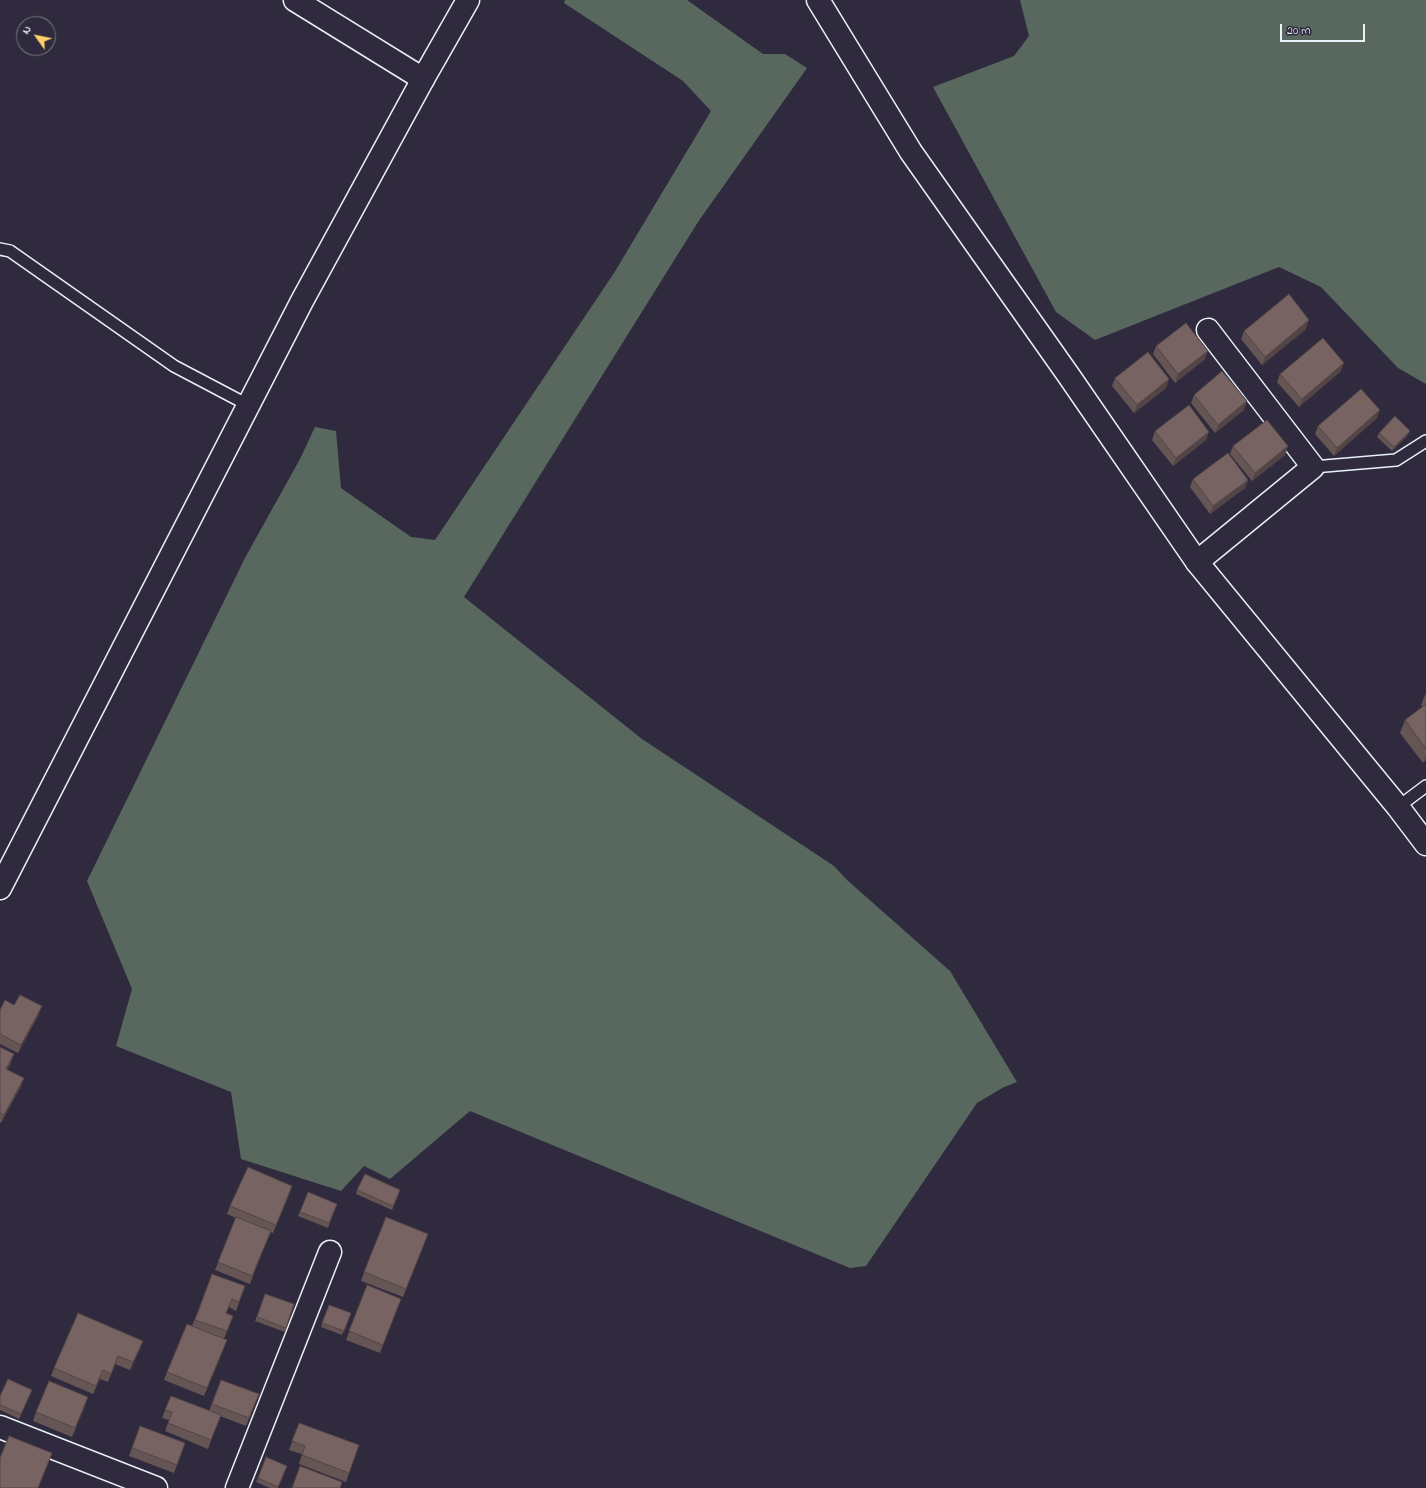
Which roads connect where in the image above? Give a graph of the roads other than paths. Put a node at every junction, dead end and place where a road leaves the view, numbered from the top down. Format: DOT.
graph roads {
  1 [pos="295,0"];
  2 [pos="468,0"];
  3 [pos="818,0"];
  4 [pos="423,79"];
  5 [pos="0,249"];
  6 [pos="1208,330"];
  7 [pos="248,405"];
  8 [pos="1426,441"];
  9 [pos="1313,467"];
  10 [pos="1197,562"];
  11 [pos="1426,786"];
  12 [pos="1398,807"];
  13 [pos="1426,844"];
  14 [pos="0,888"];
  15 [pos="330,1252"];
  16 [pos="0,1427"];
  17 [pos="156,1488"];
  18 [pos="237,1488"];
  1 -- 4 [label="street"];
  2 -- 4 [label="street"];
  3 -- 10 [label="street"];
  4 -- 7 [label="street"];
  5 -- 7 [label="lane"];
  6 -- 9 [label="street"];
  7 -- 14 [label="street"];
  8 -- 9 [label="lane"];
  9 -- 10 [label="street"];
  10 -- 12 [label="street"];
  11 -- 12 [label="lane"];
  12 -- 13 [label="street"];
  15 -- 18 [label="street"];
  16 -- 17 [label="street"];
}
